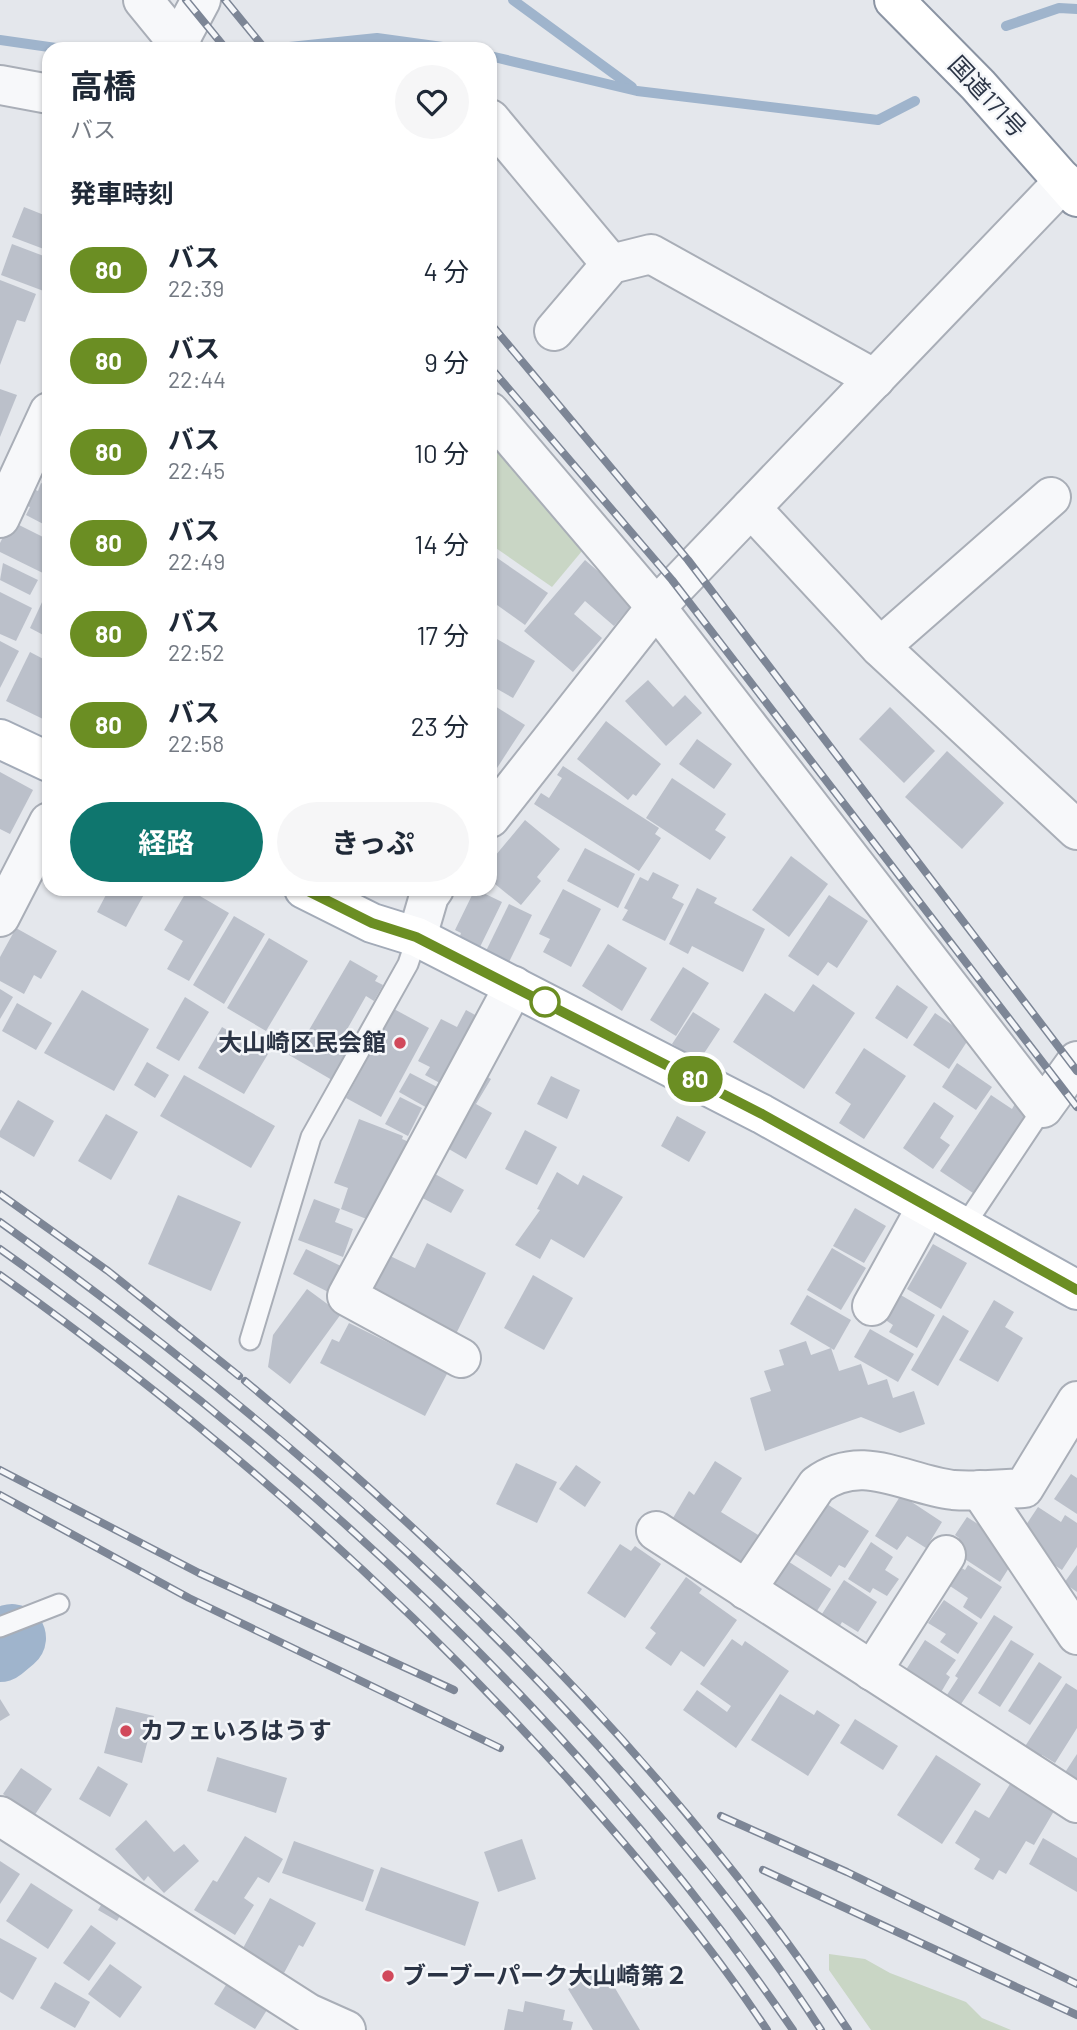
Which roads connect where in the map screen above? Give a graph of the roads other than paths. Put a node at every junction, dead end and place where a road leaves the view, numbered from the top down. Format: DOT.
graph roads {
  1 [pos="143,0"];
  2 [pos="201,0"];
  3 [pos="902,3"];
  4 [pos="178,42"];
  5 [pos="183,42"];
  6 [pos="0,85"];
  7 [pos="42,93"];
  8 [pos="497,127"];
  9 [pos="1073,182"];
  10 [pos="611,264"];
  11 [pos="554,331"];
  12 [pos="875,379"];
  13 [pos="497,420"];
  14 [pos="42,439"];
  15 [pos="1051,497"];
  16 [pos="751,508"];
  17 [pos="0,518"];
  18 [pos="656,607"];
  19 [pos="880,648"];
  20 [pos="0,739"];
  21 [pos="42,759"];
  22 [pos="497,809"];
  23 [pos="1077,830"];
  24 [pos="42,836"];
  25 [pos="318,896"];
  26 [pos="429,896"];
  27 [pos="0,917"];
  28 [pos="416,937"];
  29 [pos="514,986"];
  30 [pos="1077,1061"];
  31 [pos="1043,1108"];
  32 [pos="926,1208"];
  33 [pos="962,1228"];
  34 [pos="1077,1290"];
  35 [pos="872,1306"];
  36 [pos="250,1340"];
  37 [pos="461,1358"];
  38 [pos="1077,1401"];
  39 [pos="981,1490"];
  40 [pos="656,1531"];
  41 [pos="946,1555"];
  42 [pos="746,1590"];
  43 [pos="59,1604"];
  44 [pos="0,1627"];
  45 [pos="1077,1634"];
  46 [pos="872,1671"];
  47 [pos="1077,1802"];
  48 [pos="0,1816"];
  49 [pos="299,2022"];
  50 [pos="346,2030"];
  1 -- 4 [label="street"];
  2 -- 5 [label="street"];
  3 -- 9 [label="main road, 国道171号"];
  6 -- 7 [label="street"];
  8 -- 10 [label="street"];
  9 -- 12 [label="street"];
  10 -- 11 [label="street"];
  10 -- 12 [label="street"];
  12 -- 16 [label="street"];
  13 -- 18 [label="street"];
  14 -- 17 [label="street"];
  15 -- 19 [label="street"];
  16 -- 18 [label="street"];
  16 -- 19 [label="street"];
  18 -- 22 [label="street"];
  18 -- 31 [label="street"];
  19 -- 23 [label="street"];
  20 -- 21 [label="main road"];
  24 -- 27 [label="street"];
  25 -- 28 [label="main road"];
  26 -- 28 [label="street"];
  28 -- 29 [label="main road"];
  28 -- 36 [label="lane"];
  29 -- 32 [label="main road"];
  29 -- 37 [label="street"];
  30 -- 31 [label="street"];
  31 -- 33 [label="lane"];
  32 -- 33 [label="main road"];
  32 -- 35 [label="street"];
  33 -- 34 [label="main road"];
  38 -- 39 [label="street"];
  39 -- 42 [label="street"];
  39 -- 45 [label="street"];
  40 -- 42 [label="street"];
  41 -- 46 [label="street"];
  42 -- 46 [label="street"];
  43 -- 44 [label="lane"];
  46 -- 47 [label="street"];
  48 -- 49 [label="street"];
  49 -- 50 [label="street"];
}
